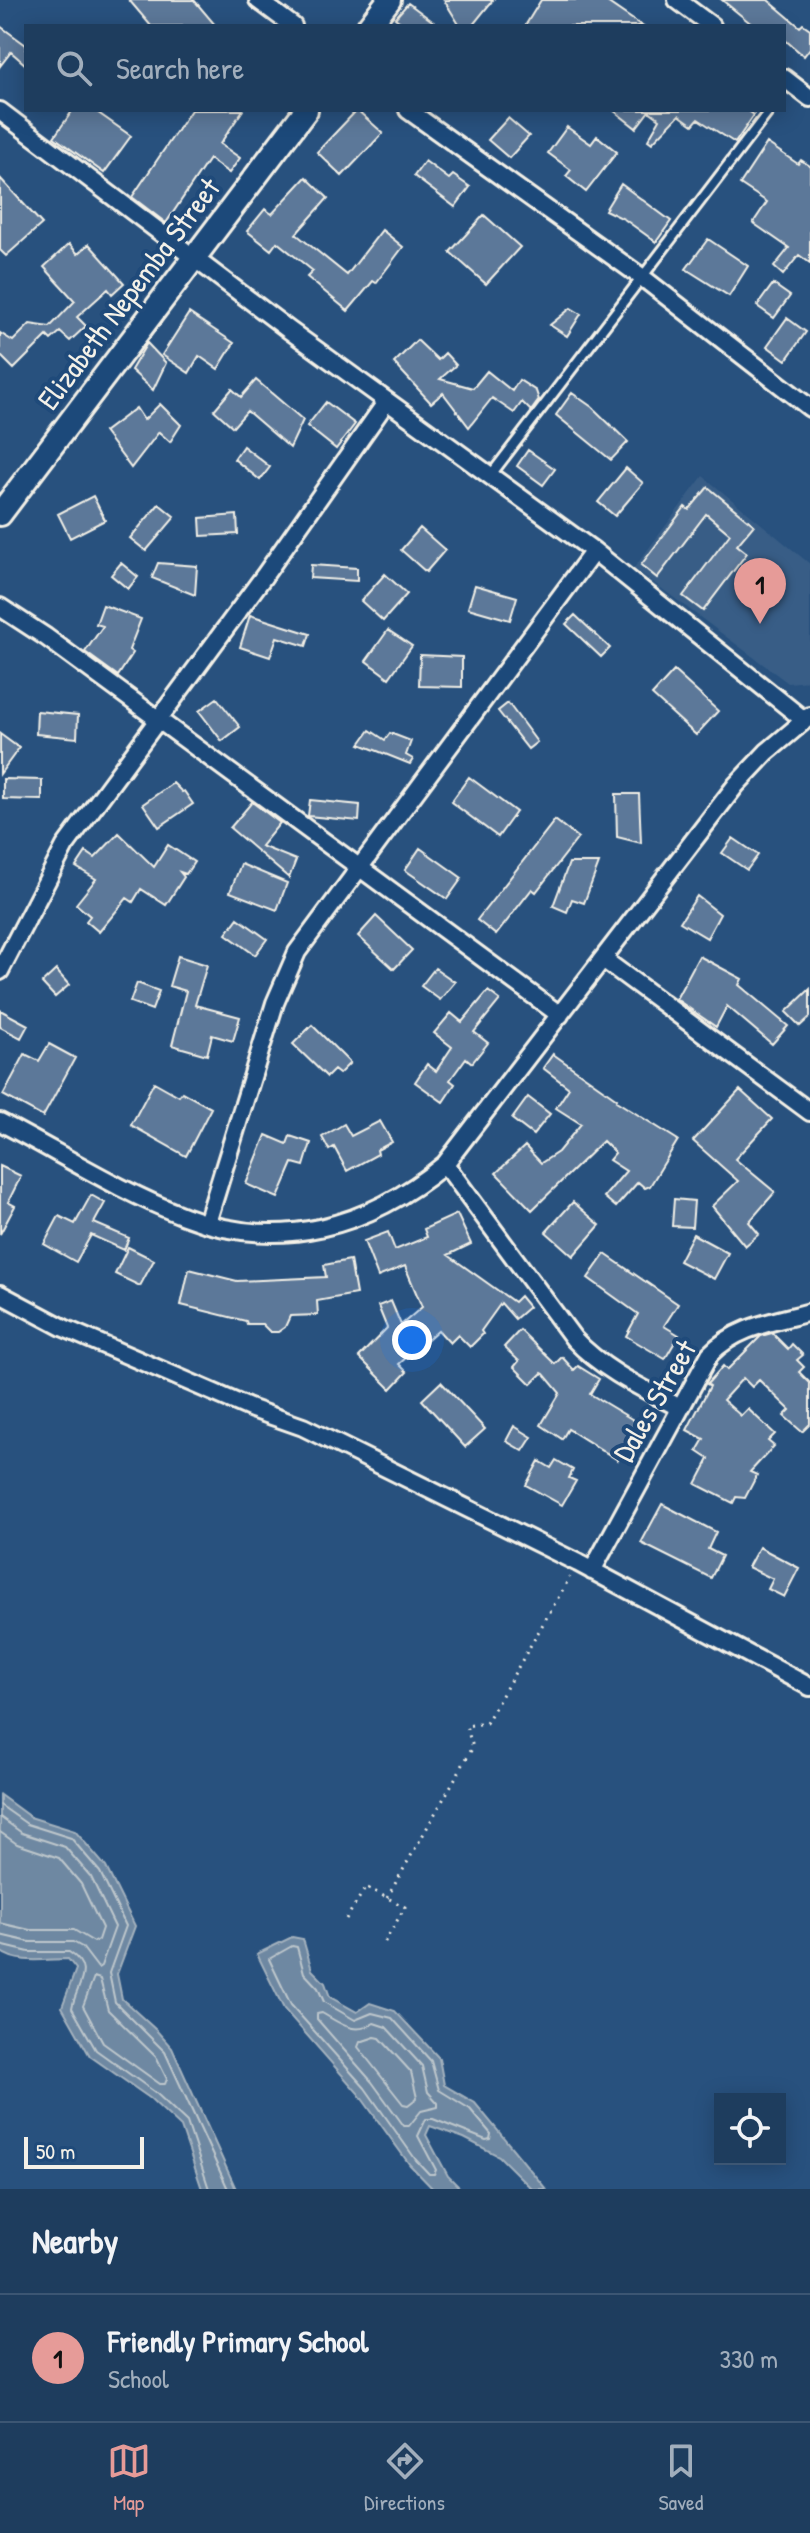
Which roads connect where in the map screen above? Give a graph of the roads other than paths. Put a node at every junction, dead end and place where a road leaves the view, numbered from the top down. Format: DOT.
graph roads {
  1 [pos="258,0"];
  2 [pos="389,0"];
  3 [pos="677,0"];
  4 [pos="290,24"];
  5 [pos="371,24"];
  6 [pos="709,24"];
  7 [pos="786,84"];
  8 [pos="810,98"];
  9 [pos="0,111"];
  10 [pos="304,112"];
  11 [pos="411,112"];
  12 [pos="768,112"];
  13 [pos="194,258"];
  14 [pos="643,278"];
  15 [pos="387,401"];
  16 [pos="810,408"];
  17 [pos="490,476"];
  18 [pos="0,514"];
  19 [pos="594,551"];
  20 [pos="0,607"];
  21 [pos="807,718"];
  22 [pos="158,719"];
  23 [pos="359,867"];
  24 [pos="603,959"];
  25 [pos="0,971"];
  26 [pos="560,1015"];
  27 [pos="810,1112"];
  28 [pos="0,1122"];
  29 [pos="445,1164"];
  30 [pos="207,1223"];
  31 [pos="0,1294"];
  32 [pos="810,1312"];
  33 [pos="680,1408"];
  34 [pos="585,1567"];
  35 [pos="810,1687"];
  1 -- 4 [label="street"];
  2 -- 5 [label="street"];
  3 -- 6 [label="street"];
  7 -- 8 [label="street"];
  9 -- 13 [label="street"];
  10 -- 13 [label="street, Elizabeth Nepemba Street"];
  11 -- 14 [label="street"];
  12 -- 14 [label="lane"];
  13 -- 15 [label="street"];
  13 -- 18 [label="street, Elizabeth Nepemba Street"];
  14 -- 16 [label="street"];
  14 -- 17 [label="lane"];
  15 -- 17 [label="street"];
  15 -- 22 [label="street"];
  17 -- 19 [label="street"];
  19 -- 21 [label="street"];
  19 -- 23 [label="street"];
  20 -- 22 [label="street"];
  21 -- 24 [label="street"];
  22 -- 23 [label="street"];
  22 -- 25 [label="street"];
  23 -- 26 [label="street"];
  23 -- 30 [label="street"];
  24 -- 26 [label="street"];
  24 -- 27 [label="street"];
  26 -- 29 [label="street"];
  28 -- 30 [label="street"];
  29 -- 30 [label="street"];
  29 -- 33 [label="street"];
  31 -- 34 [label="street"];
  32 -- 33 [label="street, Dales Street"];
  33 -- 34 [label="street, Dales Street"];
  34 -- 35 [label="street"];
}
